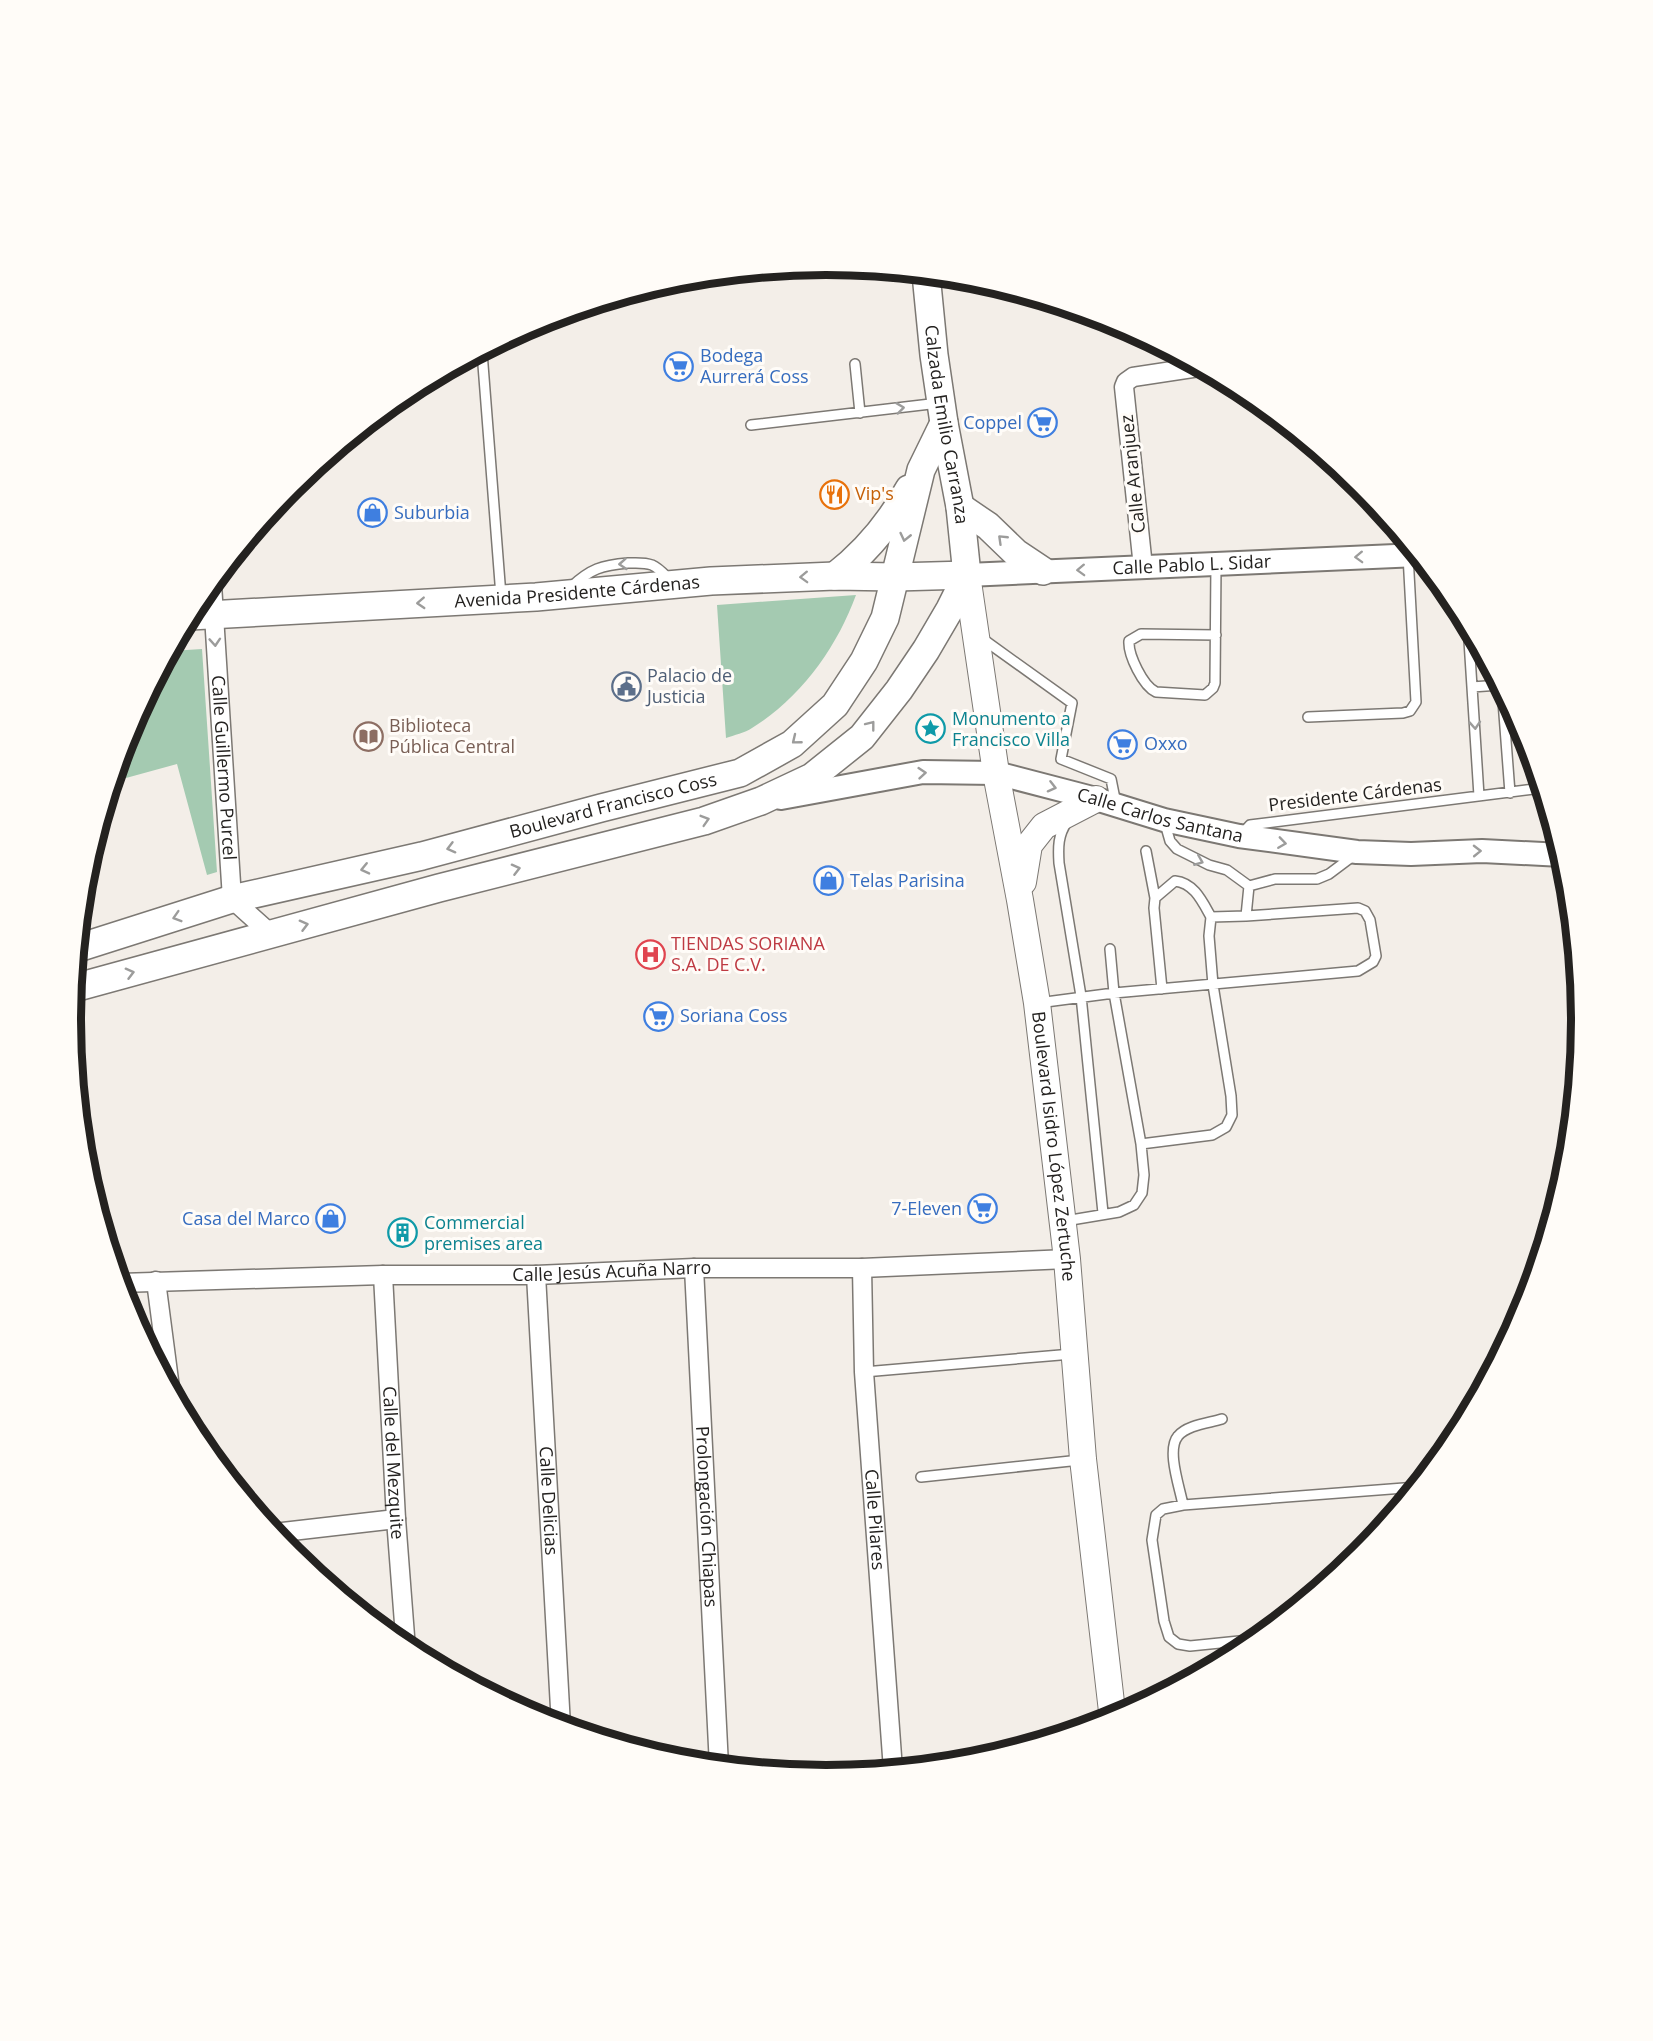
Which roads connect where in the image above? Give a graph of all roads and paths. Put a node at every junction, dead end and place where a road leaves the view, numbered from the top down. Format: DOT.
graph roads {
  1 [pos="927,281"];
  2 [pos="483,360"];
  3 [pos="855,364"];
  4 [pos="1186,368"];
  5 [pos="860,413"];
  6 [pos="943,413"];
  7 [pos="751,425"];
  8 [pos="921,470"];
  9 [pos="960,507"];
  10 [pos="1408,555"];
  11 [pos="1413,561"];
  12 [pos="1216,564"];
  13 [pos="1143,567"];
  14 [pos="1043,571"];
  15 [pos="967,575"];
  16 [pos="835,576"];
  17 [pos="896,578"];
  18 [pos="501,599"];
  19 [pos="202,615"];
  20 [pos="976,634"];
  21 [pos="1216,635"];
  22 [pos="1469,643"];
  23 [pos="1472,687"];
  24 [pos="1493,687"];
  25 [pos="1503,708"];
  26 [pos="1308,717"];
  27 [pos="996,773"];
  28 [pos="1535,789"];
  29 [pos="1510,793"];
  30 [pos="1479,796"];
  31 [pos="761,801"];
  32 [pos="1096,804"];
  33 [pos="601,808"];
  34 [pos="1164,820"];
  35 [pos="1239,836"];
  36 [pos="1146,851"];
  37 [pos="1358,852"];
  38 [pos="1553,855"];
  39 [pos="422,856"];
  40 [pos="1249,886"];
  41 [pos="439,888"];
  42 [pos="1155,898"];
  43 [pos="232,899"];
  44 [pos="1020,900"];
  45 [pos="338,916"];
  46 [pos="1211,916"];
  47 [pos="1246,916"];
  48 [pos="271,934"];
  49 [pos="85,946"];
  50 [pos="1110,949"];
  51 [pos="1213,985"];
  52 [pos="82,986"];
  53 [pos="1162,989"];
  54 [pos="1114,993"];
  55 [pos="1081,996"];
  56 [pos="1037,1003"];
  57 [pos="1141,1144"];
  58 [pos="1103,1213"];
  59 [pos="1063,1222"];
  60 [pos="1067,1259"];
  61 [pos="694,1268"];
  62 [pos="862,1268"];
  63 [pos="383,1275"];
  64 [pos="536,1275"];
  65 [pos="156,1281"];
  66 [pos="129,1282"];
  67 [pos="1074,1353"];
  68 [pos="167,1367"];
  69 [pos="864,1372"];
  70 [pos="1222,1419"];
  71 [pos="1083,1459"];
  72 [pos="921,1477"];
  73 [pos="1407,1488"];
  74 [pos="1183,1505"];
  75 [pos="396,1519"];
  76 [pos="284,1532"];
  77 [pos="405,1635"];
  78 [pos="1241,1640"];
  79 [pos="1112,1709"];
  80 [pos="560,1716"];
  81 [pos="719,1758"];
  82 [pos="892,1763"];
  1 -- 6 [label="main road, Calzada Emilio Carranza"];
  2 -- 18 [label="lane"];
  3 -- 5 [label="lane"];
  4 -- 13 [label="street, Calle Aranjuez"];
  5 -- 6 [label="lane, one-way"];
  5 -- 7 [label="lane"];
  6 -- 8 [label="main road, Boulevard Francisco Coss"];
  6 -- 9 [label="main road, Calzada Emilio Carranza"];
  8 -- 16 [label="main road"];
  8 -- 17 [label="main road, Boulevard Francisco Coss, one-way"];
  14 -- 9 [label="main road, one-way"];
  9 -- 15 [label="main road, Calzada Emilio Carranza"];
  10 -- 12 [label="street, Calle Pablo L. Sidar, one-way"];
  11 -- 26 [label="lane"];
  12 -- 13 [label="street, Calle Pablo L. Sidar"];
  12 -- 21 [label="lane"];
  13 -- 14 [label="street, Calle Pablo L. Sidar, one-way"];
  14 -- 15 [label="street, Calle Pablo L. Sidar"];
  15 -- 17 [label="main road, Avenida Presidente Cárdenas"];
  15 -- 20 [label="main road, Boulevard Isidro López Zertuche"];
  31 -- 15 [label="main road, Boulevard Francisco Coss, one-way"];
  16 -- 17 [label="main road, Avenida Presidente Cárdenas"];
  16 -- 18 [label="main road, Avenida Presidente Cárdenas, one-way"];
  17 -- 33 [label="main road, Boulevard Francisco Coss, one-way"];
  18 -- 19 [label="main road, Avenida Presidente Cárdenas, one-way"];
  19 -- 43 [label="street, Calle Guillermo Purcel, one-way"];
  20 -- 27 [label="main road, Boulevard Isidro López Zertuche"];
  20 -- 32 [label="lane"];
  21 -- 21 [label="lane"];
  22 -- 23 [label="lane"];
  23 -- 24 [label="lane"];
  23 -- 30 [label="lane, one-way"];
  25 -- 29 [label="lane"];
  31 -- 27 [label="street, Calle Carlos Santana, one-way"];
  27 -- 32 [label="street, Calle Carlos Santana, one-way"];
  27 -- 44 [label="main road, Boulevard Isidro López Zertuche"];
  28 -- 29 [label="lane, Presidente Cárdenas"];
  29 -- 30 [label="lane, Presidente Cárdenas"];
  30 -- 35 [label="lane, Presidente Cárdenas"];
  41 -- 31 [label="main road, Boulevard Francisco Coss, one-way"];
  32 -- 34 [label="street, Calle Carlos Santana"];
  32 -- 44 [label="main road"];
  32 -- 55 [label="lane"];
  33 -- 39 [label="main road, Boulevard Francisco Coss, one-way"];
  33 -- 41 [label="main road"];
  34 -- 35 [label="street, Calle Carlos Santana"];
  34 -- 40 [label="lane, one-way"];
  35 -- 37 [label="street, Calle Carlos Santana, one-way"];
  36 -- 42 [label="lane"];
  37 -- 38 [label="street, Calle Carlos Santana, one-way"];
  37 -- 40 [label="lane"];
  39 -- 43 [label="main road, Boulevard Francisco Coss, one-way"];
  39 -- 45 [label="main road"];
  40 -- 47 [label="lane"];
  41 -- 45 [label="main road, Boulevard Francisco Coss"];
  42 -- 46 [label="lane"];
  42 -- 53 [label="lane"];
  43 -- 48 [label="street"];
  43 -- 49 [label="main road, Boulevard Francisco Coss, one-way"];
  44 -- 56 [label="main road, Boulevard Isidro López Zertuche"];
  48 -- 45 [label="main road, Boulevard Francisco Coss, one-way"];
  46 -- 47 [label="lane"];
  46 -- 51 [label="lane"];
  47 -- 51 [label="lane"];
  52 -- 48 [label="main road, Boulevard Francisco Coss, one-way"];
  50 -- 54 [label="lane"];
  51 -- 53 [label="lane"];
  51 -- 57 [label="lane"];
  53 -- 54 [label="lane"];
  54 -- 55 [label="lane"];
  54 -- 57 [label="lane"];
  55 -- 56 [label="lane"];
  55 -- 58 [label="lane"];
  56 -- 59 [label="main road, Boulevard Isidro López Zertuche"];
  57 -- 58 [label="lane"];
  58 -- 59 [label="lane"];
  59 -- 60 [label="main road, Boulevard Isidro López Zertuche"];
  60 -- 62 [label="street, Calle Jesús Acuña Narro"];
  60 -- 67 [label="main road, Boulevard Isidro López Zertuche"];
  61 -- 62 [label="street, Calle Jesús Acuña Narro"];
  61 -- 64 [label="street, Calle Jesús Acuña Narro"];
  61 -- 81 [label="street, Prolongación Chiapas"];
  62 -- 69 [label="street, Calle Pilares"];
  63 -- 64 [label="street, Calle Jesús Acuña Narro"];
  63 -- 65 [label="street, Calle Jesús Acuña Narro"];
  63 -- 75 [label="street, Calle del Mezquite"];
  64 -- 80 [label="street, Calle Delicias"];
  65 -- 66 [label="street, Calle Jesús Acuña Narro"];
  65 -- 68 [label="street"];
  67 -- 69 [label="lane"];
  67 -- 71 [label="main road, Boulevard Isidro López Zertuche"];
  69 -- 82 [label="street, Calle Pilares"];
  70 -- 74 [label="lane"];
  71 -- 72 [label="lane"];
  71 -- 79 [label="main road, Boulevard Isidro López Zertuche"];
  73 -- 74 [label="lane"];
  74 -- 78 [label="lane"];
  75 -- 76 [label="street"];
  75 -- 77 [label="street, Calle del Mezquite"];
}
